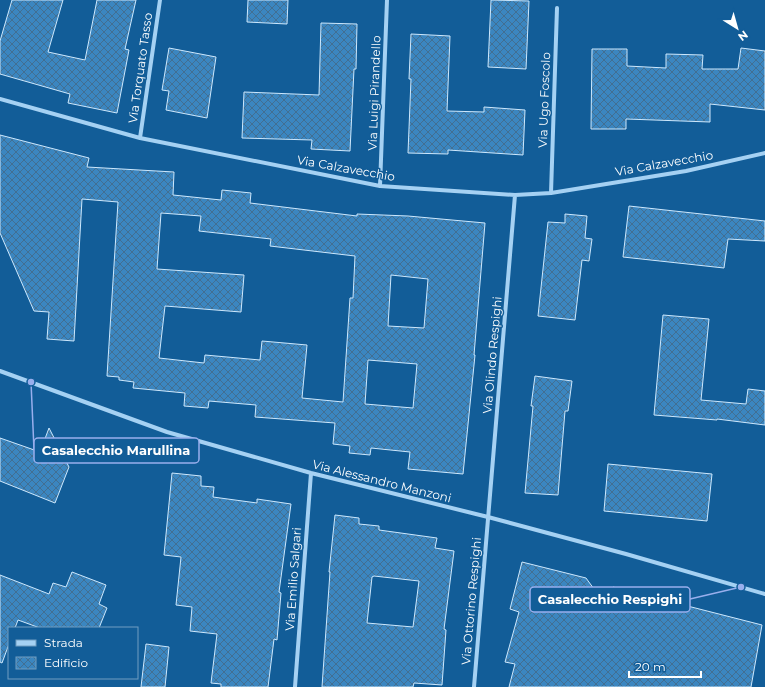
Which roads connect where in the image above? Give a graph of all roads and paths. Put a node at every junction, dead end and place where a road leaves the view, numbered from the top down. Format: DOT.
graph roads {
  1 [pos="160,0"];
  2 [pos="387,0"];
  3 [pos="557,8"];
  4 [pos="0,99"];
  5 [pos="140,138"];
  6 [pos="765,153"];
  7 [pos="380,186"];
  8 [pos="551,193"];
  9 [pos="515,195"];
  10 [pos="0,370"];
  11 [pos="311,473"];
  12 [pos="488,517"];
  13 [pos="765,594"];
  14 [pos="294,687"];
  15 [pos="474,687"];
  1 -- 5 [label="street, Via Torquato Tasso"];
  2 -- 7 [label="street, Via Luigi Pirandello"];
  3 -- 8 [label="street, Via Ugo Foscolo"];
  4 -- 5 [label="street, Via Calzavecchio"];
  5 -- 7 [label="street, Via Calzavecchio"];
  6 -- 8 [label="street, Via Calzavecchio"];
  7 -- 9 [label="street, Via Calzavecchio"];
  8 -- 9 [label="street, Via Calzavecchio"];
  9 -- 12 [label="street, Via Olindo Respighi"];
  10 -- 11 [label="street, Via Alessandro Manzoni"];
  11 -- 12 [label="street, Via Alessandro Manzoni"];
  11 -- 14 [label="street, Via Emilio Salgari"];
  12 -- 13 [label="street, Via Alessandro Manzoni"];
  12 -- 15 [label="street, Via Ottorino Respighi"];
}
